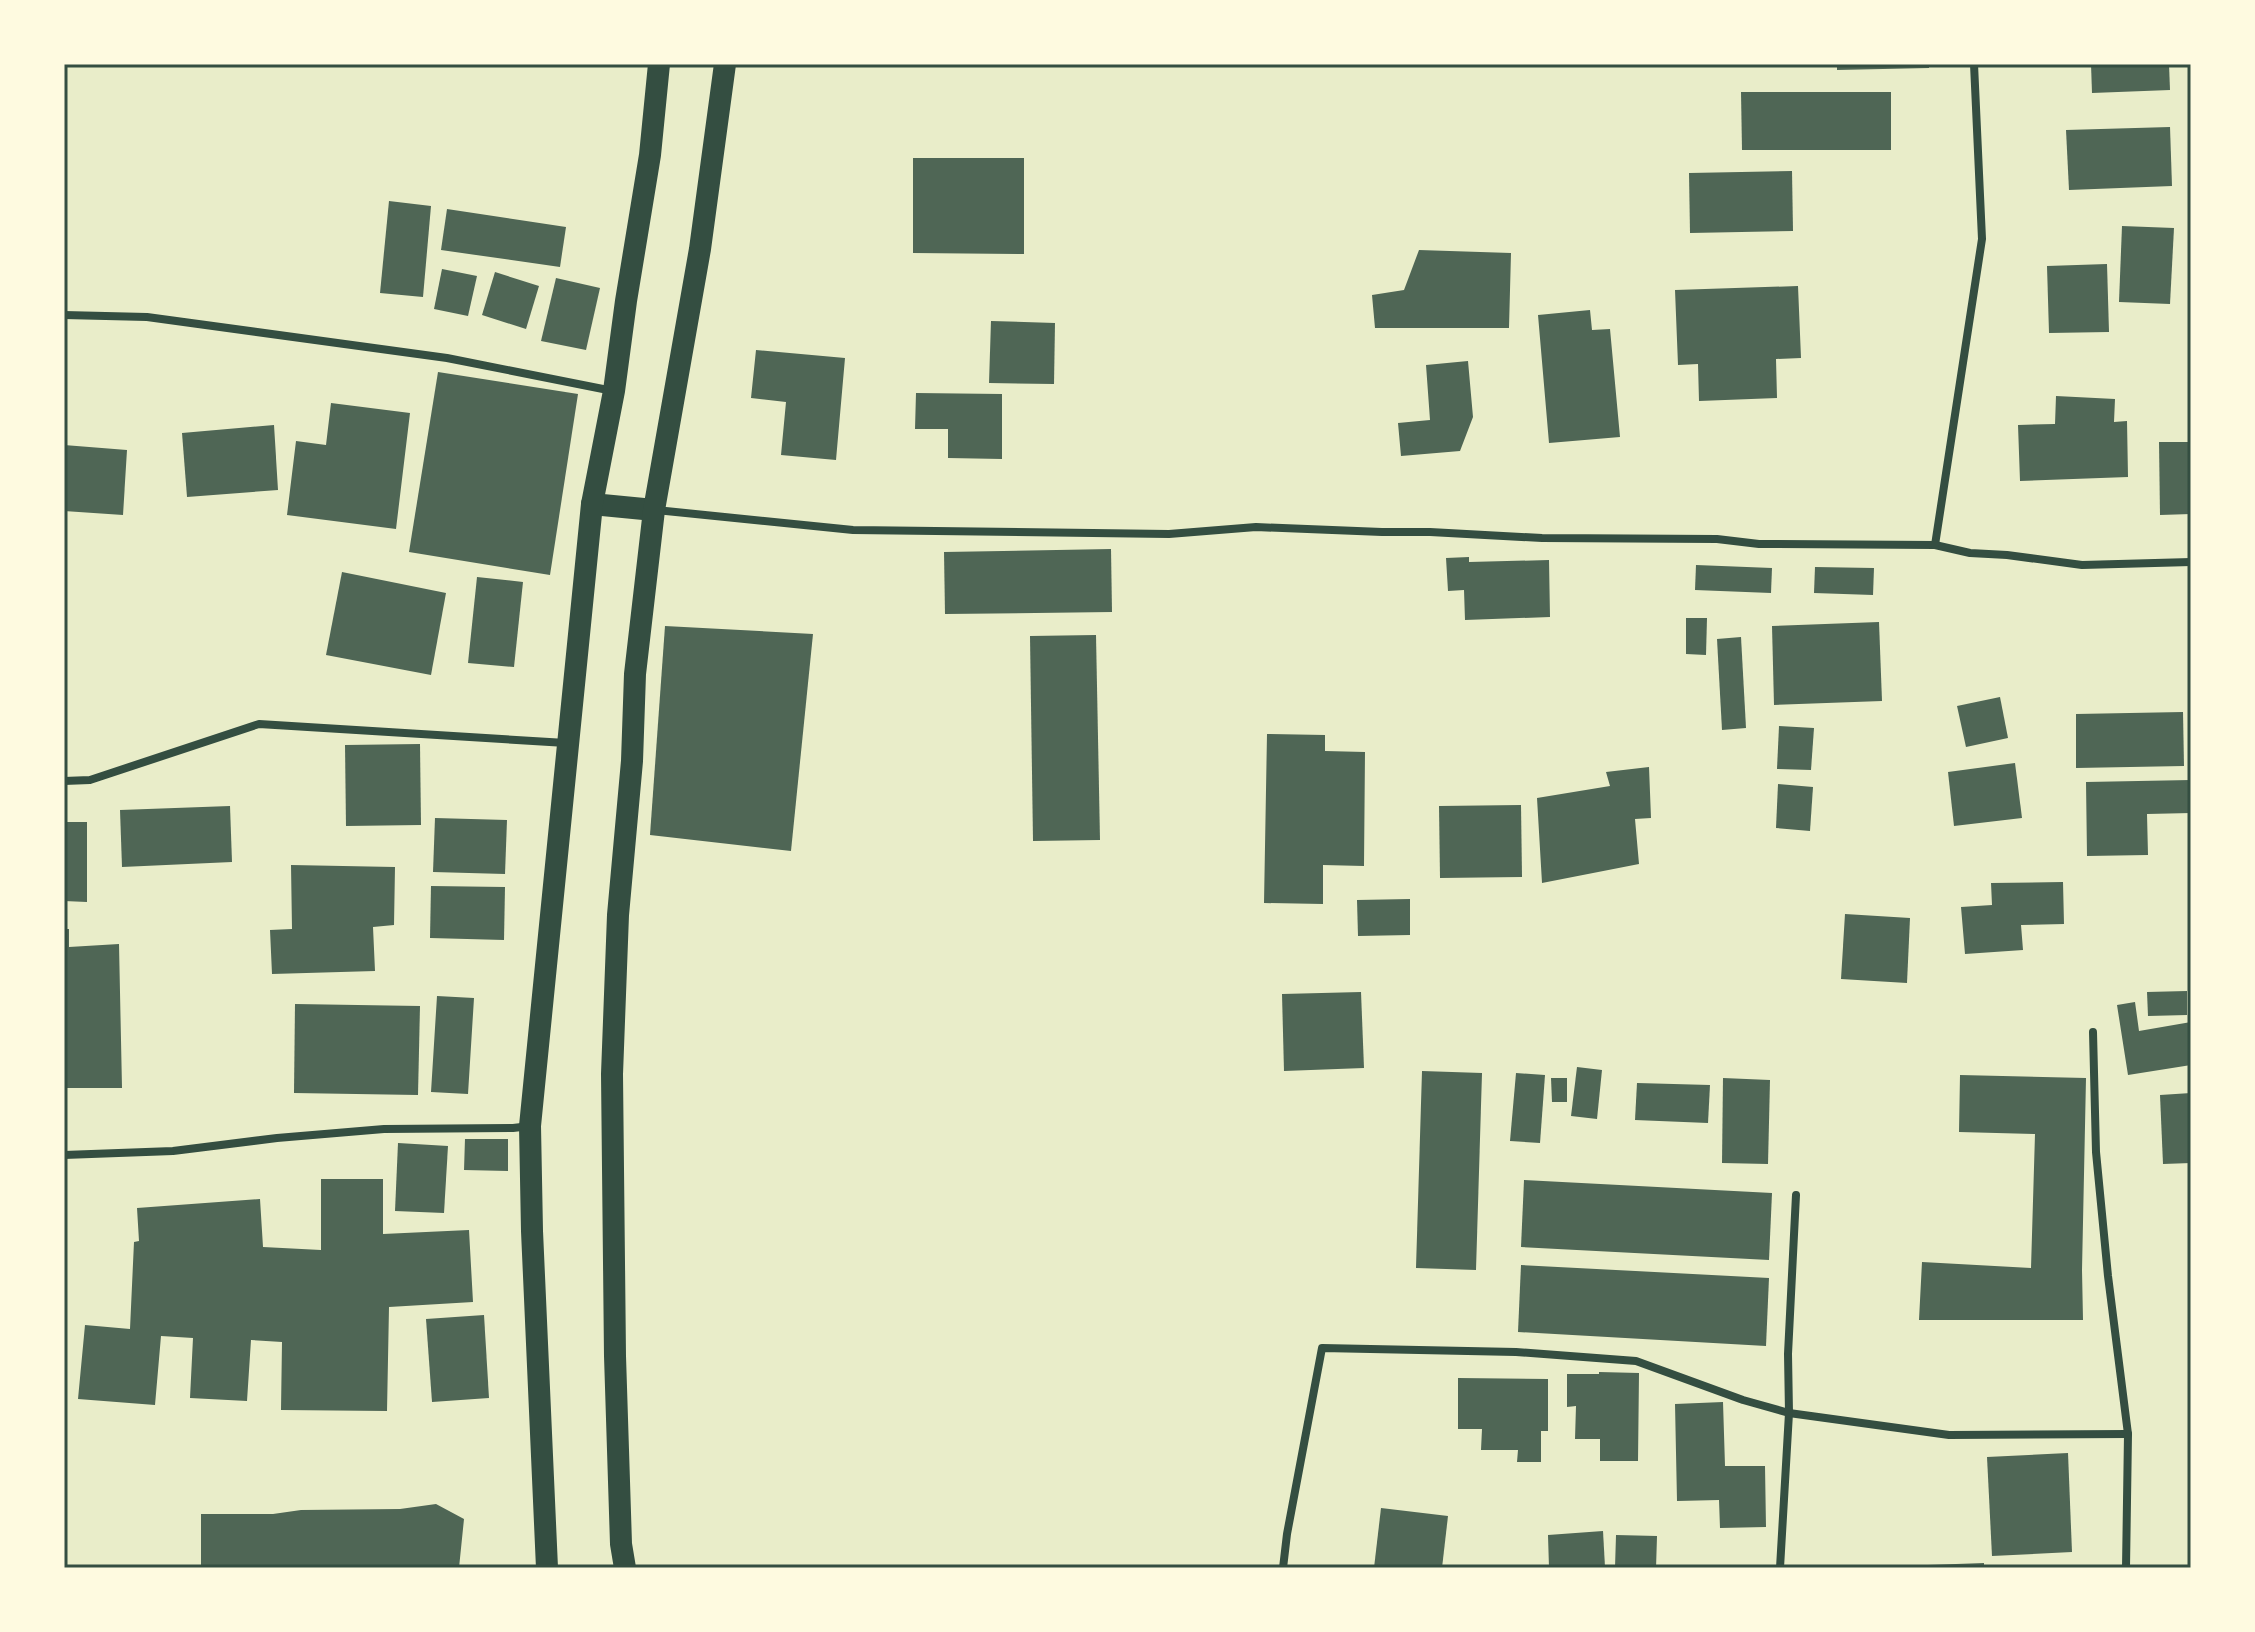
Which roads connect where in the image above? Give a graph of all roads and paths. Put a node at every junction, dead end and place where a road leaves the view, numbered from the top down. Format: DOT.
graph roads {
  1 [pos="659,64"];
  2 [pos="725,64"];
  3 [pos="1974,64"];
  4 [pos="64,315"];
  5 [pos="614,391"];
  6 [pos="592,504"];
  7 [pos="654,510"];
  8 [pos="1935,545"];
  9 [pos="2191,562"];
  10 [pos="569,743"];
  11 [pos="64,781"];
  12 [pos="2093,1032"];
  13 [pos="530,1126"];
  14 [pos="64,1155"];
  15 [pos="1796,1195"];
  16 [pos="1789,1413"];
  17 [pos="2128,1434"];
  18 [pos="547,1568"];
  19 [pos="625,1568"];
  20 [pos="1283,1568"];
  21 [pos="1780,1568"];
  22 [pos="2126,1568"];
  1 -- 5 [label="highway"];
  2 -- 7 [label="highway"];
  3 -- 8 [label="street"];
  4 -- 5 [label="street"];
  5 -- 6 [label="highway"];
  6 -- 7 [label="highway"];
  6 -- 10 [label="highway"];
  7 -- 8 [label="street"];
  7 -- 19 [label="highway"];
  8 -- 9 [label="street"];
  10 -- 11 [label="street"];
  10 -- 13 [label="highway"];
  12 -- 17 [label="street"];
  13 -- 14 [label="street"];
  13 -- 18 [label="highway"];
  15 -- 16 [label="street"];
  16 -- 17 [label="street"];
  16 -- 20 [label="street"];
  16 -- 21 [label="street"];
  17 -- 22 [label="street"];
}
